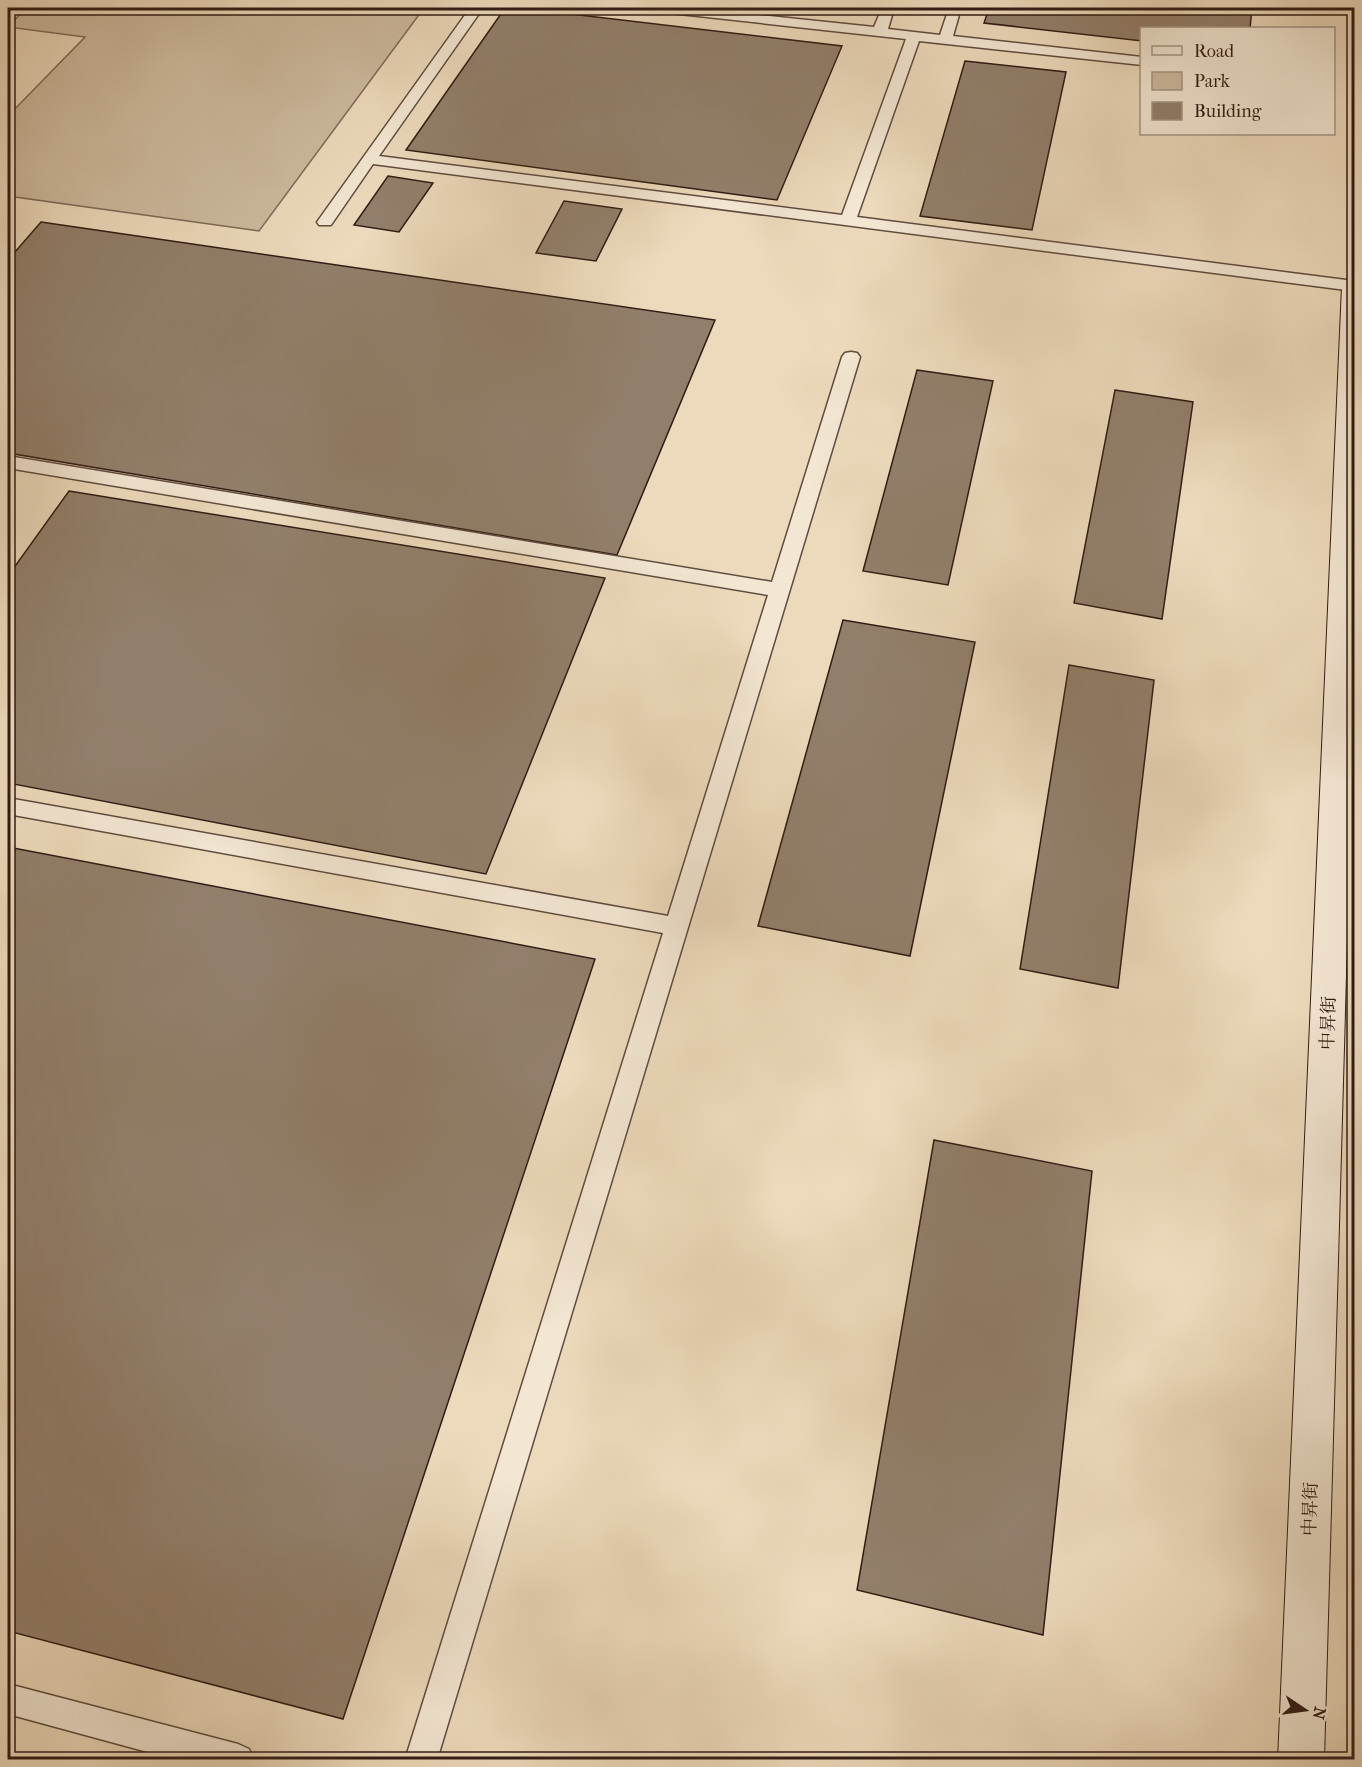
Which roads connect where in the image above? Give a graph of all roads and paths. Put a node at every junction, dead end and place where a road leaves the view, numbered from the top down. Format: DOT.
graph roads {
  1 [pos="476,8"];
  2 [pos="661,8"];
  3 [pos="888,8"];
  4 [pos="955,8"];
  5 [pos="880,31"];
  6 [pos="914,34"];
  7 [pos="946,38"];
  8 [pos="1140,62"];
  9 [pos="369,159"];
  10 [pos="848,220"];
  11 [pos="325,222"];
  12 [pos="1354,286"];
  13 [pos="851,357"];
  14 [pos="8,462"];
  15 [pos="779,590"];
  16 [pos="8,806"];
  17 [pos="676,926"];
  18 [pos="8,1699"];
  19 [pos="238,1760"];
  20 [pos="421,1760"];
  21 [pos="1301,1760"];
  1 -- 9 [label="lane"];
  2 -- 5 [label="lane"];
  3 -- 5 [label="lane"];
  4 -- 7 [label="lane"];
  5 -- 6 [label="lane"];
  6 -- 7 [label="lane"];
  6 -- 10 [label="lane"];
  7 -- 8 [label="lane"];
  9 -- 10 [label="lane"];
  9 -- 11 [label="lane"];
  10 -- 12 [label="lane"];
  12 -- 21 [label="main road, 中昇街"];
  13 -- 15 [label="lane"];
  14 -- 15 [label="lane"];
  15 -- 17 [label="lane"];
  16 -- 17 [label="lane"];
  17 -- 20 [label="lane"];
  18 -- 19 [label="lane"];
}
